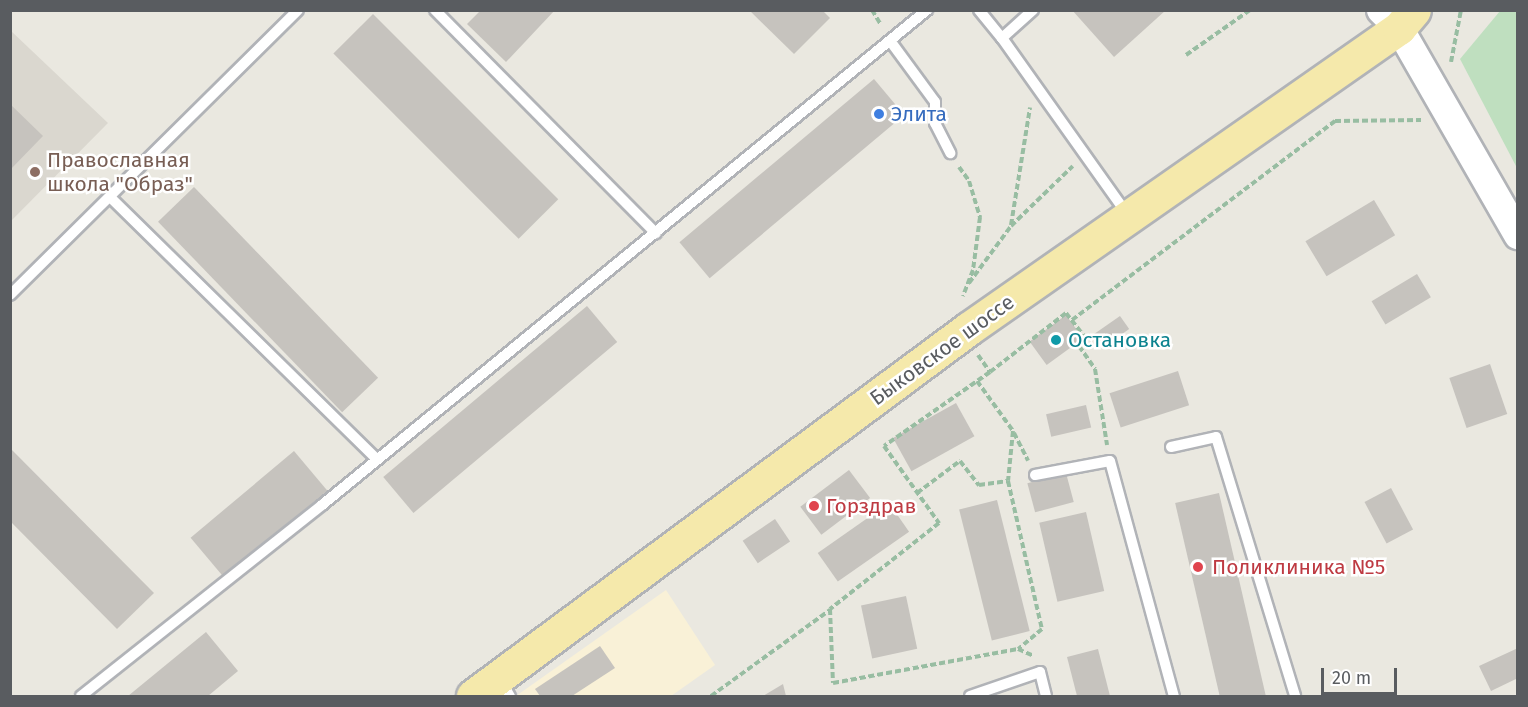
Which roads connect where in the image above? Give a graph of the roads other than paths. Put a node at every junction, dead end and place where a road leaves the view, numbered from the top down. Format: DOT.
graph roads {
  1 [pos="298,10"];
  2 [pos="435,10"];
  3 [pos="927,10"];
  4 [pos="979,10"];
  5 [pos="1033,10"];
  6 [pos="1398,16"];
  7 [pos="1002,38"];
  8 [pos="891,42"];
  9 [pos="950,153"];
  10 [pos="112,199"];
  11 [pos="1129,216"];
  12 [pos="656,233"];
  13 [pos="1518,235"];
  14 [pos="10,295"];
  15 [pos="1171,447"];
  16 [pos="377,459"];
  17 [pos="1035,475"];
  18 [pos="505,687"];
  19 [pos="81,696"];
  20 [pos="473,696"];
  21 [pos="970,696"];
  22 [pos="1046,696"];
  23 [pos="1174,696"];
  24 [pos="1295,696"];
  1 -- 10 [label="lane"];
  2 -- 12 [label="lane"];
  3 -- 8 [label="lane"];
  4 -- 7 [label="lane"];
  5 -- 7 [label="lane"];
  6 -- 11 [label="main road, Быковское шоссе"];
  6 -- 13 [label="street"];
  7 -- 11 [label="lane"];
  8 -- 9 [label="lane"];
  8 -- 12 [label="lane"];
  10 -- 14 [label="lane"];
  10 -- 16 [label="lane"];
  11 -- 18 [label="main road, Быковское шоссе"];
  12 -- 16 [label="lane"];
  15 -- 24 [label="lane"];
  16 -- 19 [label="lane"];
  17 -- 23 [label="lane"];
  18 -- 20 [label="main road, Быковское шоссе"];
  21 -- 22 [label="lane"];
}
